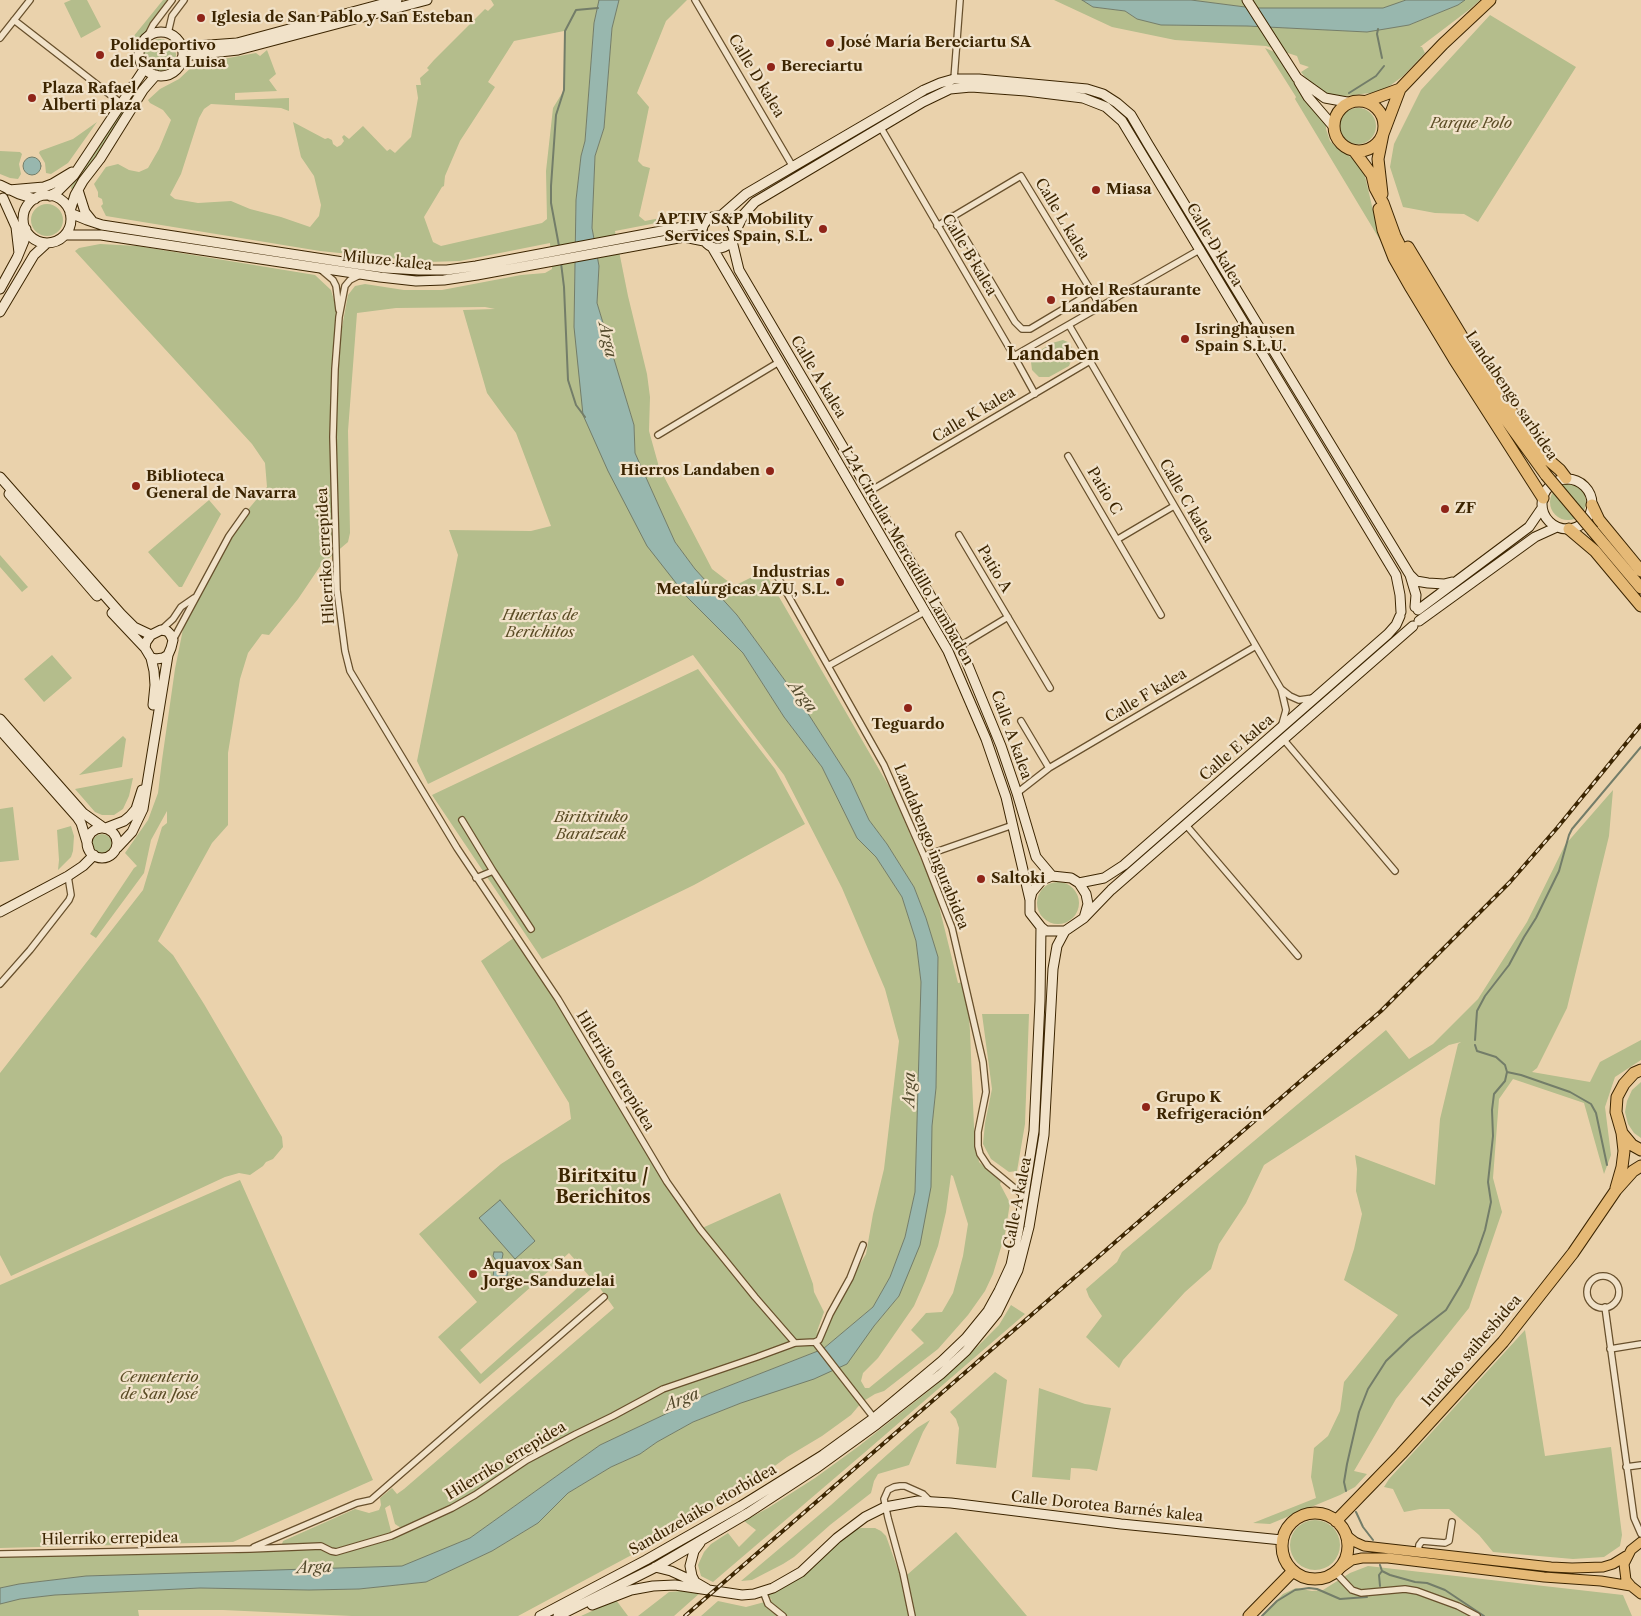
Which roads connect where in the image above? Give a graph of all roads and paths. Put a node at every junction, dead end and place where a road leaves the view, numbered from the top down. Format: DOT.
graph roads {
  1 [pos="30,0"];
  2 [pos="172,0"];
  3 [pos="184,0"];
  4 [pos="397,0"];
  5 [pos="427,0"];
  6 [pos="695,0"];
  7 [pos="960,0"];
  8 [pos="1248,0"];
  9 [pos="1490,0"];
  10 [pos="14,20"];
  11 [pos="168,33"];
  12 [pos="147,37"];
  13 [pos="0,38"];
  14 [pos="182,47"];
  15 [pos="182,58"];
  16 [pos="144,68"];
  17 [pos="156,75"];
  18 [pos="1296,76"];
  19 [pos="954,79"];
  20 [pos="1400,89"];
  21 [pos="1367,101"];
  22 [pos="1347,102"];
  23 [pos="122,104"];
  24 [pos="893,108"];
  25 [pos="1333,126"];
  26 [pos="881,128"];
  27 [pos="1384,134"];
  28 [pos="847,135"];
  29 [pos="1355,152"];
  30 [pos="80,166"];
  31 [pos="793,167"];
  32 [pos="0,185"];
  33 [pos="1378,186"];
  34 [pos="9,190"];
  35 [pos="78,190"];
  36 [pos="50,196"];
  37 [pos="1,197"];
  38 [pos="35,199"];
  39 [pos="1187,208"];
  40 [pos="70,212"];
  41 [pos="722,215"];
  42 [pos="952,216"];
  43 [pos="24,220"];
  44 [pos="94,222"];
  45 [pos="704,224"];
  46 [pos="937,226"];
  47 [pos="26,229"];
  48 [pos="735,232"];
  49 [pos="65,235"];
  50 [pos="704,241"];
  51 [pos="732,241"];
  52 [pos="47,243"];
  53 [pos="712,247"];
  54 [pos="1201,249"];
  55 [pos="19,253"];
  56 [pos="548,258"];
  57 [pos="316,267"];
  58 [pos="361,274"];
  59 [pos="1230,280"];
  60 [pos="0,289"];
  61 [pos="1092,292"];
  62 [pos="1101,307"];
  63 [pos="0,312"];
  64 [pos="339,318"];
  65 [pos="1069,325"];
  66 [pos="1014,356"];
  67 [pos="1090,361"];
  68 [pos="779,362"];
  69 [pos="1035,394"];
  70 [pos="658,435"];
  71 [pos="1068,456"];
  72 [pos="839,464"];
  73 [pos="0,476"];
  74 [pos="1566,478"];
  75 [pos="0,485"];
  76 [pos="870,491"];
  77 [pos="1543,503"];
  78 [pos="1592,505"];
  79 [pos="1174,506"];
  80 [pos="246,512"];
  81 [pos="1557,527"];
  82 [pos="1569,528"];
  83 [pos="880,533"];
  84 [pos="959,535"];
  85 [pos="1118,539"];
  86 [pos="1641,571"];
  87 [pos="776,574"];
  88 [pos="1410,575"];
  89 [pos="1459,579"];
  90 [pos="1641,588"];
  91 [pos="196,596"];
  92 [pos="1641,606"];
  93 [pos="1416,608"];
  94 [pos="926,611"];
  95 [pos="1401,614"];
  96 [pos="1161,615"];
  97 [pos="1008,617"];
  98 [pos="1416,624"];
  99 [pos="161,630"];
  100 [pos="151,635"];
  101 [pos="173,640"];
  102 [pos="960,646"];
  103 [pos="1256,646"];
  104 [pos="145,648"];
  105 [pos="168,655"];
  106 [pos="151,658"];
  107 [pos="828,666"];
  108 [pos="1050,688"];
  109 [pos="1281,689"];
  110 [pos="1318,696"];
  111 [pos="0,719"];
  112 [pos="1021,721"];
  113 [pos="0,730"];
  114 [pos="1279,731"];
  115 [pos="1284,740"];
  116 [pos="1049,768"];
  117 [pos="1017,793"];
  118 [pos="462,820"];
  119 [pos="1013,825"];
  120 [pos="1186,825"];
  121 [pos="105,828"];
  122 [pos="117,848"];
  123 [pos="91,852"];
  124 [pos="924,856"];
  125 [pos="493,871"];
  126 [pos="1395,871"];
  127 [pos="68,876"];
  128 [pos="1052,876"];
  129 [pos="476,878"];
  130 [pos="1079,883"];
  131 [pos="1030,900"];
  132 [pos="0,912"];
  133 [pos="1084,918"];
  134 [pos="1041,927"];
  135 [pos="531,929"];
  136 [pos="1065,931"];
  137 [pos="1298,956"];
  138 [pos="0,984"];
  139 [pos="1641,1070"];
  140 [pos="1622,1133"];
  141 [pos="1641,1150"];
  142 [pos="1641,1166"];
  143 [pos="1616,1190"];
  144 [pos="1024,1195"];
  145 [pos="863,1245"];
  146 [pos="604,1297"];
  147 [pos="1604,1307"];
  148 [pos="795,1343"];
  149 [pos="1641,1344"];
  150 [pos="817,1345"];
  151 [pos="1610,1349"];
  152 [pos="875,1421"];
  153 [pos="1641,1465"];
  154 [pos="1626,1468"];
  155 [pos="930,1501"];
  156 [pos="885,1507"];
  157 [pos="730,1513"];
  158 [pos="1336,1520"];
  159 [pos="1452,1522"];
  160 [pos="1641,1534"];
  161 [pos="1346,1535"];
  162 [pos="702,1540"];
  163 [pos="1282,1540"];
  164 [pos="1641,1542"];
  165 [pos="250,1549"];
  166 [pos="1418,1553"];
  167 [pos="0,1554"];
  168 [pos="1626,1556"];
  169 [pos="690,1566"];
  170 [pos="656,1567"];
  171 [pos="1293,1571"];
  172 [pos="1335,1572"];
  173 [pos="683,1577"];
  174 [pos="695,1582"];
  175 [pos="672,1585"];
  176 [pos="1631,1586"];
  177 [pos="707,1590"];
  178 [pos="763,1591"];
  179 [pos="1641,1594"];
  180 [pos="561,1611"];
  181 [pos="540,1616"];
  182 [pos="783,1616"];
  183 [pos="912,1616"];
  184 [pos="1249,1616"];
  185 [pos="1477,1616"];
  1 -- 10 [label="street"];
  2 -- 12 [label="street"];
  3 -- 11 [label="street"];
  4 -- 14 [label="main road"];
  5 -- 15 [label="main road"];
  6 -- 31 [label="street, Calle D kalea"];
  7 -- 19 [label="street"];
  8 -- 18 [label="main road"];
  9 -- 20 [label="highway, Landabengo sarbidea"];
  10 -- 13 [label="street"];
  10 -- 23 [label="street"];
  11 -- 12 [label="main road"];
  11 -- 14 [label="main road"];
  12 -- 16 [label="main road"];
  14 -- 15 [label="main road"];
  15 -- 17 [label="main road"];
  16 -- 17 [label="main road"];
  16 -- 23 [label="main road"];
  17 -- 35 [label="main road"];
  18 -- 22 [label="main road"];
  18 -- 25 [label="main road"];
  19 -- 24 [label="main road, Calle D kalea"];
  19 -- 39 [label="main road, Calle D kalea"];
  20 -- 21 [label="highway, Landabengo sarbidea"];
  20 -- 27 [label="highway, Landabengo sarbidea"];
  21 -- 22 [label="highway, Landabengo sarbidea"];
  21 -- 27 [label="highway, Landabengo sarbidea"];
  22 -- 25 [label="highway"];
  23 -- 30 [label="main road"];
  24 -- 26 [label="main road"];
  24 -- 28 [label="main road, Calle D kalea"];
  25 -- 29 [label="highway, Landabengo sarbidea"];
  26 -- 28 [label="main road"];
  26 -- 46 [label="street, Calle B kalea"];
  26 -- 48 [label="main road"];
  26 -- 54 [label="main road, Calle D kalea"];
  27 -- 29 [label="highway"];
  27 -- 33 [label="highway, Landabengo sarbidea"];
  28 -- 31 [label="main road"];
  29 -- 33 [label="highway, Landabengo sarbidea"];
  30 -- 34 [label="main road"];
  30 -- 36 [label="main road"];
  31 -- 41 [label="main road"];
  32 -- 34 [label="main road"];
  33 -- 74 [label="highway"];
  33 -- 77 [label="highway"];
  33 -- 90 [label="highway, Landabengo sarbidea, bridge"];
  34 -- 38 [label="main road"];
  35 -- 40 [label="main road"];
  35 -- 44 [label="main road"];
  36 -- 38 [label="main road"];
  36 -- 40 [label="main road"];
  37 -- 43 [label="main road"];
  37 -- 55 [label="main road"];
  38 -- 43 [label="main road"];
  39 -- 54 [label="main road"];
  39 -- 59 [label="main road, Calle D kalea"];
  40 -- 44 [label="main road, Miluze kalea"];
  40 -- 49 [label="main road"];
  41 -- 45 [label="main road"];
  41 -- 48 [label="main road"];
  42 -- 46 [label="street, Calle L kalea"];
  42 -- 61 [label="street"];
  42 -- 61 [label="street, Calle L kalea"];
  43 -- 47 [label="main road"];
  44 -- 56 [label="main road, Miluze kalea"];
  45 -- 50 [label="main road"];
  45 -- 56 [label="main road, Miluze kalea"];
  46 -- 66 [label="street, Calle B kalea"];
  47 -- 52 [label="main road"];
  47 -- 55 [label="main road"];
  48 -- 51 [label="main road"];
  49 -- 52 [label="main road"];
  49 -- 57 [label="main road, Miluze kalea"];
  50 -- 53 [label="main road"];
  50 -- 56 [label="main road, Miluze kalea"];
  51 -- 53 [label="main road"];
  51 -- 76 [label="main road, Calle A kalea"];
  52 -- 63 [label="main road"];
  53 -- 68 [label="main road, L24 Circular Mercadillo Lambaden"];
  54 -- 59 [label="main road"];
  54 -- 62 [label="street"];
  54 -- 95 [label="main road, Calle D kalea"];
  55 -- 60 [label="main road"];
  56 -- 58 [label="main road, Miluze kalea"];
  57 -- 58 [label="main road, Miluze kalea"];
  57 -- 64 [label="street, Hilerriko errepidea"];
  58 -- 64 [label="street, Hilerriko errepidea"];
  59 -- 88 [label="main road, Calle D kalea"];
  61 -- 62 [label="street, Calle L kalea"];
  62 -- 65 [label="street"];
  64 -- 129 [label="street, Hilerriko errepidea"];
  65 -- 66 [label="street"];
  65 -- 67 [label="street, Calle C kalea"];
  66 -- 69 [label="street, Calle B kalea"];
  67 -- 69 [label="street, Calle K kalea"];
  67 -- 79 [label="street, Calle C kalea"];
  68 -- 70 [label="street"];
  68 -- 72 [label="main road, L24 Circular Mercadillo Lambaden"];
  69 -- 76 [label="street, Calle K kalea"];
  71 -- 85 [label="street, Patio C"];
  72 -- 76 [label="main road"];
  72 -- 83 [label="main road, L24 Circular Mercadillo Lambaden"];
  73 -- 100 [label="main road"];
  74 -- 77 [label="main road"];
  74 -- 78 [label="main road"];
  75 -- 104 [label="main road"];
  76 -- 83 [label="main road"];
  76 -- 102 [label="main road, Calle A kalea"];
  77 -- 81 [label="main road"];
  77 -- 89 [label="main road"];
  78 -- 82 [label="main road"];
  78 -- 86 [label="highway"];
  79 -- 85 [label="street, Patio C"];
  79 -- 103 [label="street, Calle C kalea"];
  80 -- 91 [label="street"];
  81 -- 82 [label="main road"];
  81 -- 98 [label="main road, Calle E kalea"];
  82 -- 92 [label="highway"];
  83 -- 94 [label="main road, L24 Circular Mercadillo Lambaden"];
  84 -- 97 [label="street, Patio A"];
  85 -- 96 [label="street, Patio C"];
  87 -- 107 [label="street, Landabengo ingurabidea"];
  88 -- 89 [label="main road"];
  88 -- 93 [label="main road, Calle D kalea"];
  89 -- 93 [label="main road"];
  91 -- 99 [label="street"];
  91 -- 101 [label="street"];
  93 -- 95 [label="main road"];
  93 -- 98 [label="main road"];
  94 -- 107 [label="street"];
  94 -- 119 [label="main road, L24 Circular Mercadillo Lambaden"];
  95 -- 98 [label="main road"];
  95 -- 110 [label="main road, Calle E kalea"];
  97 -- 102 [label="street"];
  97 -- 108 [label="street, Patio A"];
  98 -- 115 [label="main road, Calle E kalea"];
  99 -- 100 [label="main road"];
  99 -- 101 [label="main road"];
  100 -- 104 [label="main road"];
  101 -- 105 [label="main road"];
  102 -- 117 [label="main road, Calle A kalea"];
  103 -- 109 [label="street, Calle C kalea"];
  103 -- 116 [label="street, Calle F kalea"];
  104 -- 106 [label="main road"];
  105 -- 106 [label="main road"];
  105 -- 122 [label="main road"];
  106 -- 121 [label="main road"];
  107 -- 124 [label="street, Landabengo ingurabidea"];
  109 -- 110 [label="street"];
  109 -- 114 [label="street"];
  110 -- 114 [label="main road, Calle E kalea"];
  111 -- 121 [label="main road"];
  112 -- 116 [label="street"];
  113 -- 123 [label="main road"];
  114 -- 130 [label="main road, Calle E kalea"];
  115 -- 120 [label="main road, Calle E kalea"];
  115 -- 126 [label="street, Calle E kalea"];
  116 -- 117 [label="street, Calle F kalea"];
  117 -- 128 [label="main road, Calle A kalea"];
  118 -- 125 [label="street"];
  119 -- 124 [label="street"];
  119 -- 131 [label="main road, L24 Circular Mercadillo Lambaden"];
  120 -- 133 [label="main road, Calle E kalea"];
  120 -- 137 [label="street"];
  121 -- 122 [label="main road"];
  121 -- 123 [label="main road"];
  122 -- 123 [label="main road"];
  123 -- 127 [label="main road"];
  124 -- 144 [label="street, Landabengo ingurabidea"];
  125 -- 129 [label="street"];
  125 -- 135 [label="street"];
  127 -- 132 [label="main road"];
  127 -- 138 [label="street"];
  128 -- 130 [label="main road"];
  128 -- 131 [label="main road"];
  129 -- 148 [label="street, Hilerriko errepidea"];
  130 -- 133 [label="main road"];
  131 -- 134 [label="main road"];
  133 -- 136 [label="main road"];
  134 -- 136 [label="main road"];
  134 -- 144 [label="main road, Calle A kalea"];
  136 -- 152 [label="main road, Calle A kalea"];
  139 -- 140 [label="highway, Iruñeko saihesbidea"];
  140 -- 141 [label="highway"];
  140 -- 143 [label="highway, Iruñeko saihesbidea"];
  142 -- 143 [label="highway, Iruñeko saihesbidea"];
  143 -- 158 [label="highway, Iruñeko saihesbidea"];
  144 -- 152 [label="main road, Calle A kalea"];
  145 -- 150 [label="street"];
  146 -- 165 [label="street, Hilerriko errepidea"];
  147 -- 147 [label="street"];
  147 -- 151 [label="street"];
  148 -- 150 [label="street, Hilerriko errepidea"];
  148 -- 165 [label="street, Hilerriko errepidea"];
  149 -- 151 [label="street"];
  150 -- 152 [label="street"];
  151 -- 154 [label="street"];
  152 -- 157 [label="main road, Sanduzelaiko etorbidea"];
  152 -- 162 [label="main road, Sanduzelaiko etorbidea"];
  153 -- 154 [label="street"];
  154 -- 160 [label="street"];
  155 -- 156 [label="main road, Calle Dorotea Barnés kalea"];
  155 -- 156 [label="street"];
  155 -- 163 [label="main road, Calle Dorotea Barnés kalea"];
  156 -- 178 [label="main road, Calle Dorotea Barnés kalea"];
  156 -- 183 [label="street"];
  157 -- 170 [label="main road"];
  157 -- 180 [label="main road, Sanduzelaiko etorbidea"];
  158 -- 161 [label="highway"];
  158 -- 163 [label="highway"];
  159 -- 166 [label="street"];
  161 -- 166 [label="main road"];
  161 -- 172 [label="highway"];
  162 -- 169 [label="main road"];
  162 -- 170 [label="main road, Sanduzelaiko etorbidea"];
  163 -- 171 [label="highway"];
  164 -- 168 [label="main road"];
  165 -- 167 [label="street, Hilerriko errepidea"];
  166 -- 168 [label="main road"];
  168 -- 176 [label="main road"];
  169 -- 173 [label="main road"];
  169 -- 174 [label="main road"];
  170 -- 173 [label="main road"];
  170 -- 175 [label="main road"];
  170 -- 180 [label="main road, Sanduzelaiko etorbidea"];
  171 -- 172 [label="highway"];
  171 -- 184 [label="highway"];
  172 -- 176 [label="main road"];
  172 -- 185 [label="street"];
  173 -- 174 [label="main road"];
  173 -- 175 [label="main road"];
  174 -- 177 [label="main road"];
  175 -- 177 [label="main road, Calle Dorotea Barnés kalea"];
  175 -- 180 [label="main road, Calle Dorotea Barnés kalea"];
  176 -- 179 [label="main road"];
  177 -- 178 [label="main road, Calle Dorotea Barnés kalea"];
  178 -- 182 [label="street"];
  180 -- 181 [label="main road, Sanduzelaiko etorbidea"];
}
